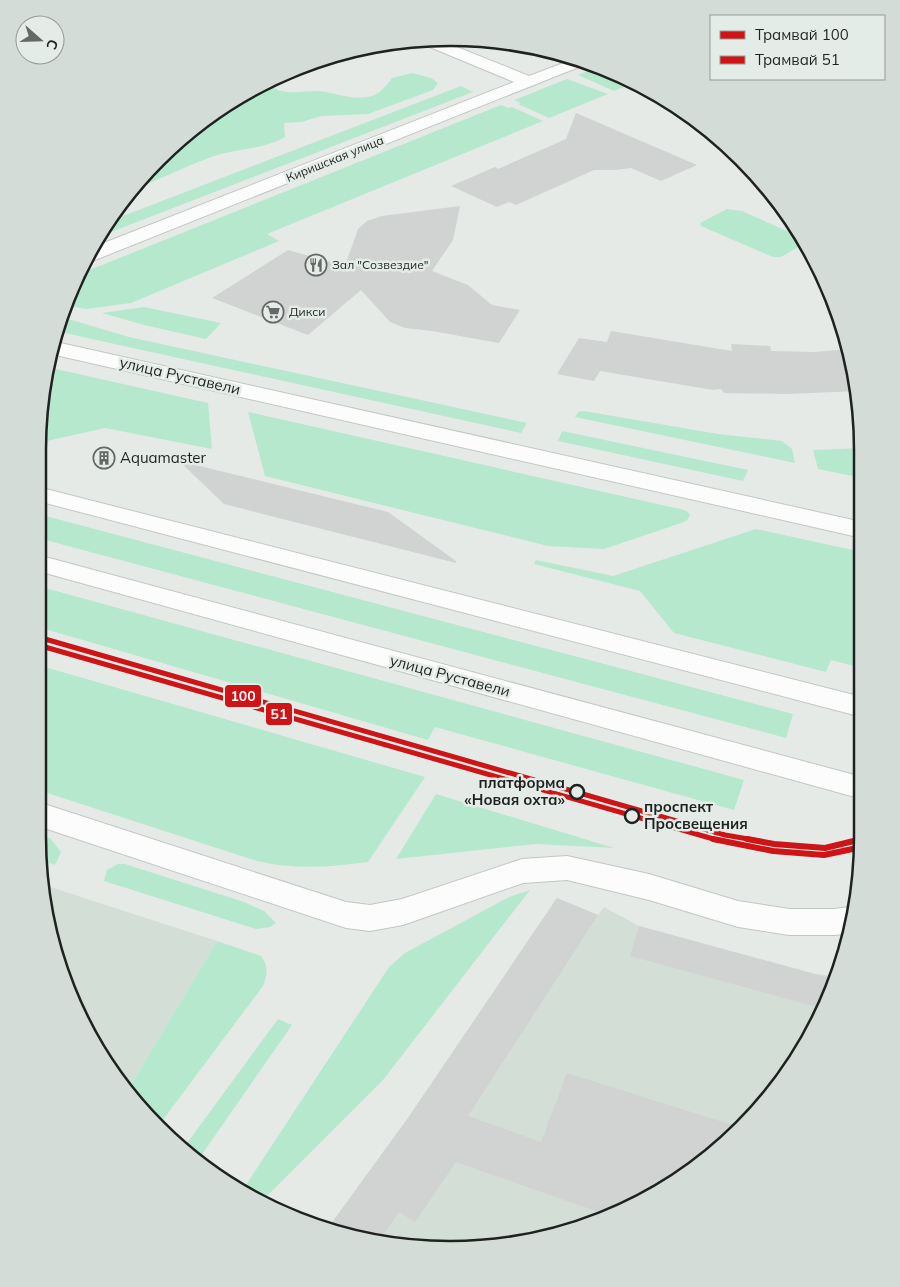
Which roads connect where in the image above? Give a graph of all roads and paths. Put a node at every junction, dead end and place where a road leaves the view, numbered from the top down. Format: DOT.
graph roads {
  1 [pos="441,46"];
  2 [pos="571,65"];
  3 [pos="528,82"];
  4 [pos="98,252"];
  5 [pos="59,349"];
  6 [pos="46,496"];
  7 [pos="854,528"];
  8 [pos="46,566"];
  9 [pos="854,705"];
  10 [pos="854,786"];
  11 [pos="46,817"];
  12 [pos="845,920"];
  1 -- 3 [label="street"];
  2 -- 3 [label="street, Киришская улица"];
  3 -- 4 [label="street, Киришская улица"];
  5 -- 7 [label="street, улица Руставели"];
  6 -- 9 [label="street"];
  8 -- 10 [label="street, улица Руставели"];
  11 -- 12 [label="street"];
}
